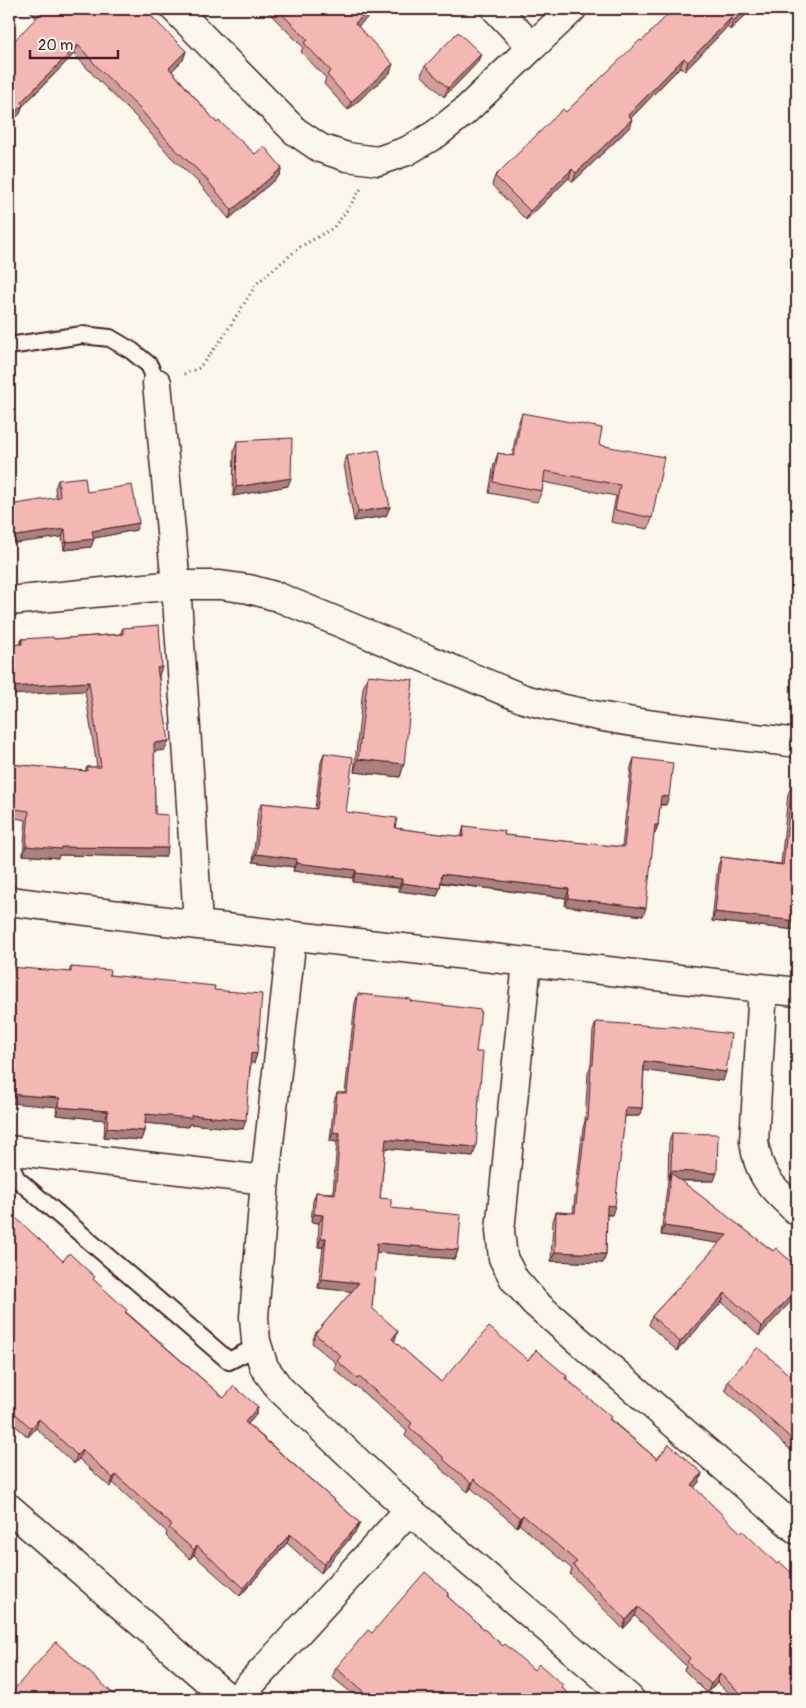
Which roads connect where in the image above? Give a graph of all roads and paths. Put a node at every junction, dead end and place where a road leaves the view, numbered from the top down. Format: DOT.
graph roads {
  1 [pos="175,9"];
  2 [pos="496,9"];
  3 [pos="572,9"];
  4 [pos="532,47"];
  5 [pos="378,161"];
  6 [pos="9,346"];
  7 [pos="157,383"];
  8 [pos="176,585"];
  9 [pos="9,601"];
  10 [pos="797,743"];
  11 [pos="9,901"];
  12 [pos="198,925"];
  13 [pos="292,936"];
  14 [pos="527,962"];
  15 [pos="763,988"];
  16 [pos="797,992"];
  17 [pos="9,1150"];
  18 [pos="9,1160"];
  19 [pos="265,1180"];
  20 [pos="797,1211"];
  21 [pos="258,1346"];
  22 [pos="9,1508"];
  23 [pos="409,1510"];
  24 [pos="797,1530"];
  25 [pos="229,1699"];
  26 [pos="238,1699"];
  27 [pos="630,1699"];
  1 -- 5 [label="street"];
  2 -- 4 [label="street"];
  3 -- 4 [label="street"];
  4 -- 5 [label="street"];
  5 -- 7 [label="path"];
  6 -- 7 [label="lane"];
  7 -- 8 [label="street"];
  8 -- 9 [label="street"];
  8 -- 10 [label="street"];
  8 -- 12 [label="street"];
  11 -- 12 [label="street"];
  12 -- 13 [label="street"];
  13 -- 14 [label="street"];
  13 -- 19 [label="street"];
  14 -- 15 [label="street"];
  14 -- 24 [label="street"];
  15 -- 16 [label="street"];
  15 -- 20 [label="street"];
  17 -- 19 [label="street"];
  18 -- 21 [label="lane"];
  19 -- 21 [label="street"];
  21 -- 23 [label="street"];
  22 -- 25 [label="street"];
  23 -- 26 [label="street"];
  23 -- 27 [label="street"];
}
